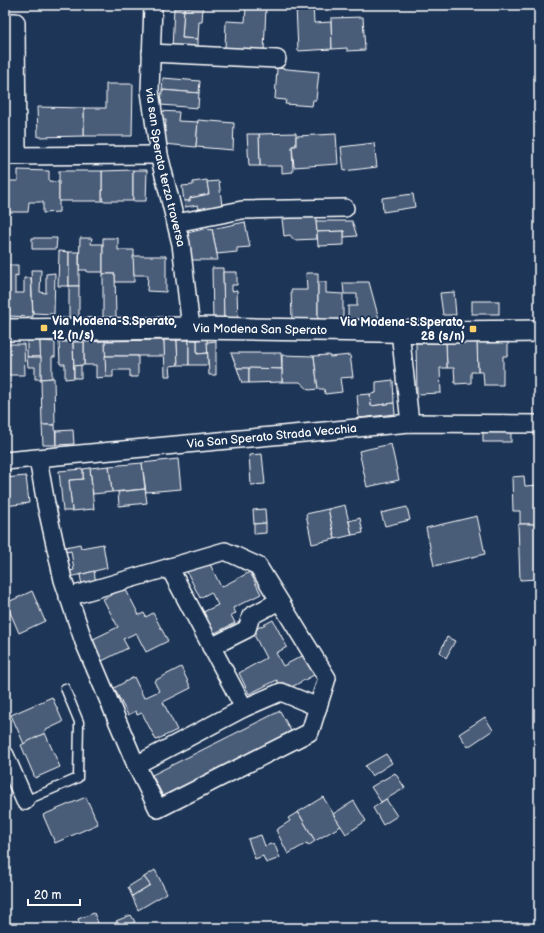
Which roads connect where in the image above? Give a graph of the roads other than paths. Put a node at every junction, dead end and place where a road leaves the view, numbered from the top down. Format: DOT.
graph roads {
  1 [pos="153,5"];
  2 [pos="5,22"];
  3 [pos="151,53"];
  4 [pos="276,59"];
  5 [pos="159,155"];
  6 [pos="11,156"];
  7 [pos="344,208"];
  8 [pos="176,223"];
  9 [pos="191,328"];
  10 [pos="5,330"];
  11 [pos="400,331"];
  12 [pos="539,331"];
  13 [pos="410,423"];
  14 [pos="539,424"];
  15 [pos="38,459"];
  16 [pos="5,461"];
  17 [pos="169,567"];
  18 [pos="68,597"];
  19 [pos="279,601"];
  20 [pos="211,647"];
  21 [pos="65,688"];
  22 [pos="318,707"];
  23 [pos="244,708"];
  24 [pos="5,755"];
  25 [pos="136,765"];
  26 [pos="25,801"];
  1 -- 3 [label="street, via san Sperato terza traversa"];
  2 -- 6 [label="street"];
  3 -- 4 [label="street"];
  3 -- 5 [label="street, via san Sperato terza traversa"];
  5 -- 6 [label="street"];
  5 -- 8 [label="street, via san Sperato terza traversa"];
  7 -- 8 [label="street"];
  8 -- 9 [label="street, via san Sperato terza traversa"];
  9 -- 10 [label="street, Via Modena San Sperato"];
  9 -- 11 [label="street, Via Modena San Sperato"];
  11 -- 12 [label="street, Via Modena San Sperato"];
  11 -- 13 [label="street"];
  13 -- 14 [label="street, Via San Sperato Strada Vecchia"];
  13 -- 15 [label="street, Via San Sperato Strada Vecchia"];
  15 -- 16 [label="street, Via San Sperato Strada Vecchia"];
  15 -- 18 [label="street"];
  17 -- 18 [label="street"];
  17 -- 19 [label="street"];
  17 -- 20 [label="street"];
  18 -- 25 [label="street"];
  19 -- 20 [label="street"];
  19 -- 22 [label="street"];
  20 -- 23 [label="street"];
  21 -- 26 [label="lane"];
  22 -- 23 [label="street"];
  22 -- 25 [label="street"];
  23 -- 25 [label="street"];
  24 -- 26 [label="street"];
}
